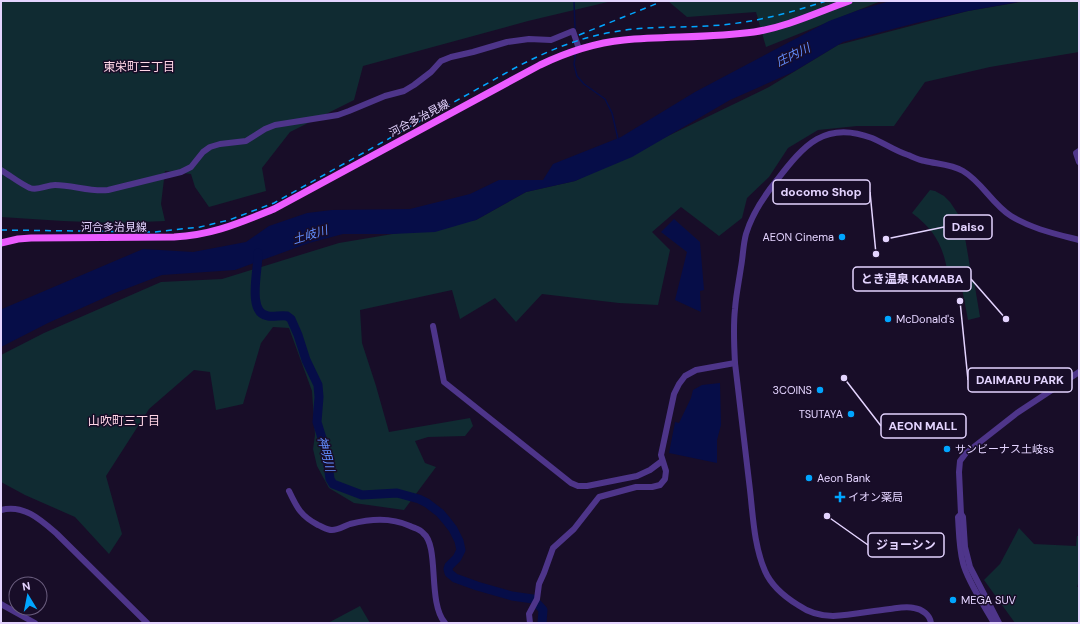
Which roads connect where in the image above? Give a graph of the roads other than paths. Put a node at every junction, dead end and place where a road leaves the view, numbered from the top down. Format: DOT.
graph roads {
  1 [pos="849,1"];
  2 [pos="579,49"];
  3 [pos="1078,152"];
  4 [pos="1079,162"];
  5 [pos="1,170"];
  6 [pos="1079,240"];
  7 [pos="1,243"];
  8 [pos="433,326"];
  9 [pos="735,363"];
  10 [pos="1079,372"];
  11 [pos="662,461"];
  12 [pos="289,491"];
  13 [pos="1,510"];
  14 [pos="961,514"];
  15 [pos="1,604"];
  16 [pos="35,623"];
  17 [pos="146,623"];
  18 [pos="445,623"];
  19 [pos="530,623"];
  20 [pos="931,623"];
  21 [pos="994,623"];
  22 [pos="999,623"];
  1 -- 2 [label="main road, 河合多治見線"];
  2 -- 5 [label="street"];
  2 -- 7 [label="main road, 河合多治見線"];
  3 -- 4 [label="street"];
  6 -- 9 [label="street"];
  8 -- 11 [label="street"];
  9 -- 11 [label="street"];
  9 -- 20 [label="street"];
  10 -- 14 [label="street"];
  11 -- 19 [label="street"];
  12 -- 18 [label="street"];
  13 -- 17 [label="street"];
  14 -- 21 [label="street"];
  14 -- 22 [label="street"];
  15 -- 16 [label="street"];
}
